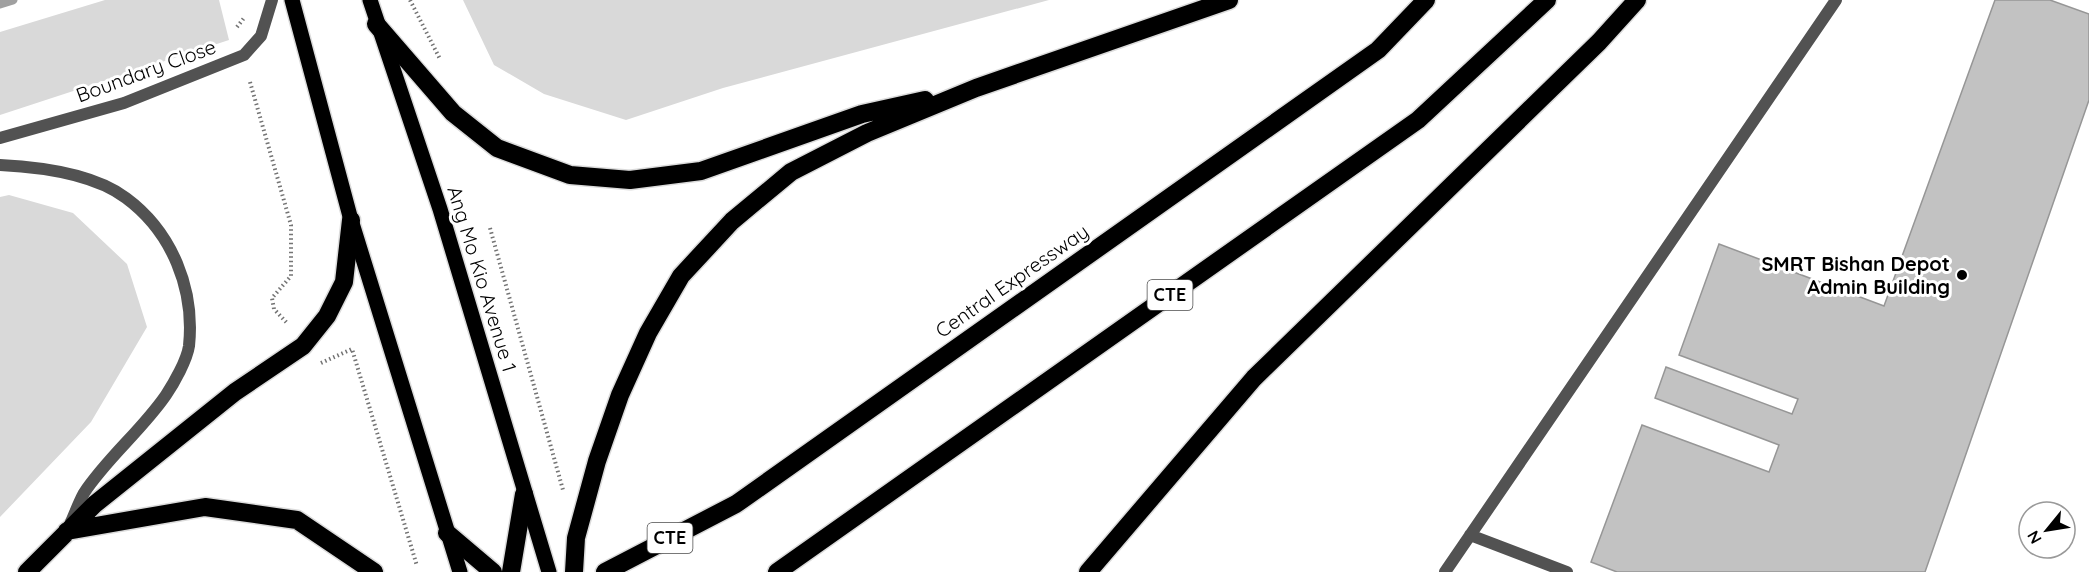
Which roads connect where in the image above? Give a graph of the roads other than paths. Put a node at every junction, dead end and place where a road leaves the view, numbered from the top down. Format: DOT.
graph roads {
  1 [pos="272,0"];
  2 [pos="292,0"];
  3 [pos="370,0"];
  4 [pos="1229,0"];
  5 [pos="1426,0"];
  6 [pos="1548,0"];
  7 [pos="1637,0"];
  8 [pos="1836,0"];
  9 [pos="376,24"];
  10 [pos="976,88"];
  11 [pos="0,138"];
  12 [pos="0,165"];
  13 [pos="351,220"];
  14 [pos="525,494"];
  15 [pos="67,531"];
  16 [pos="447,533"];
  17 [pos="1470,535"];
  18 [pos="27,572"];
  19 [pos="374,572"];
  20 [pos="460,572"];
  21 [pos="493,572"];
  22 [pos="511,572"];
  23 [pos="549,572"];
  24 [pos="574,572"];
  25 [pos="605,572"];
  26 [pos="777,572"];
  27 [pos="1088,572"];
  28 [pos="1444,572"];
  29 [pos="1567,572"];
  1 -- 11 [label="lane, Boundary Close"];
  2 -- 13 [label="main road"];
  3 -- 9 [label="main road, Ang Mo Kio Avenue 1"];
  4 -- 10 [label="highway"];
  5 -- 25 [label="highway, Central Expressway / CTE"];
  6 -- 26 [label="highway, CTE"];
  7 -- 27 [label="highway"];
  8 -- 17 [label="lane"];
  9 -- 10 [label="highway"];
  9 -- 14 [label="main road, Ang Mo Kio Avenue 1"];
  10 -- 24 [label="highway"];
  12 -- 15 [label="lane"];
  13 -- 15 [label="highway"];
  13 -- 16 [label="main road"];
  14 -- 22 [label="highway"];
  14 -- 23 [label="main road, Ang Mo Kio Avenue 1"];
  15 -- 18 [label="highway"];
  15 -- 19 [label="highway"];
  16 -- 20 [label="main road"];
  16 -- 21 [label="highway"];
  17 -- 28 [label="lane"];
  17 -- 29 [label="lane"];
}
